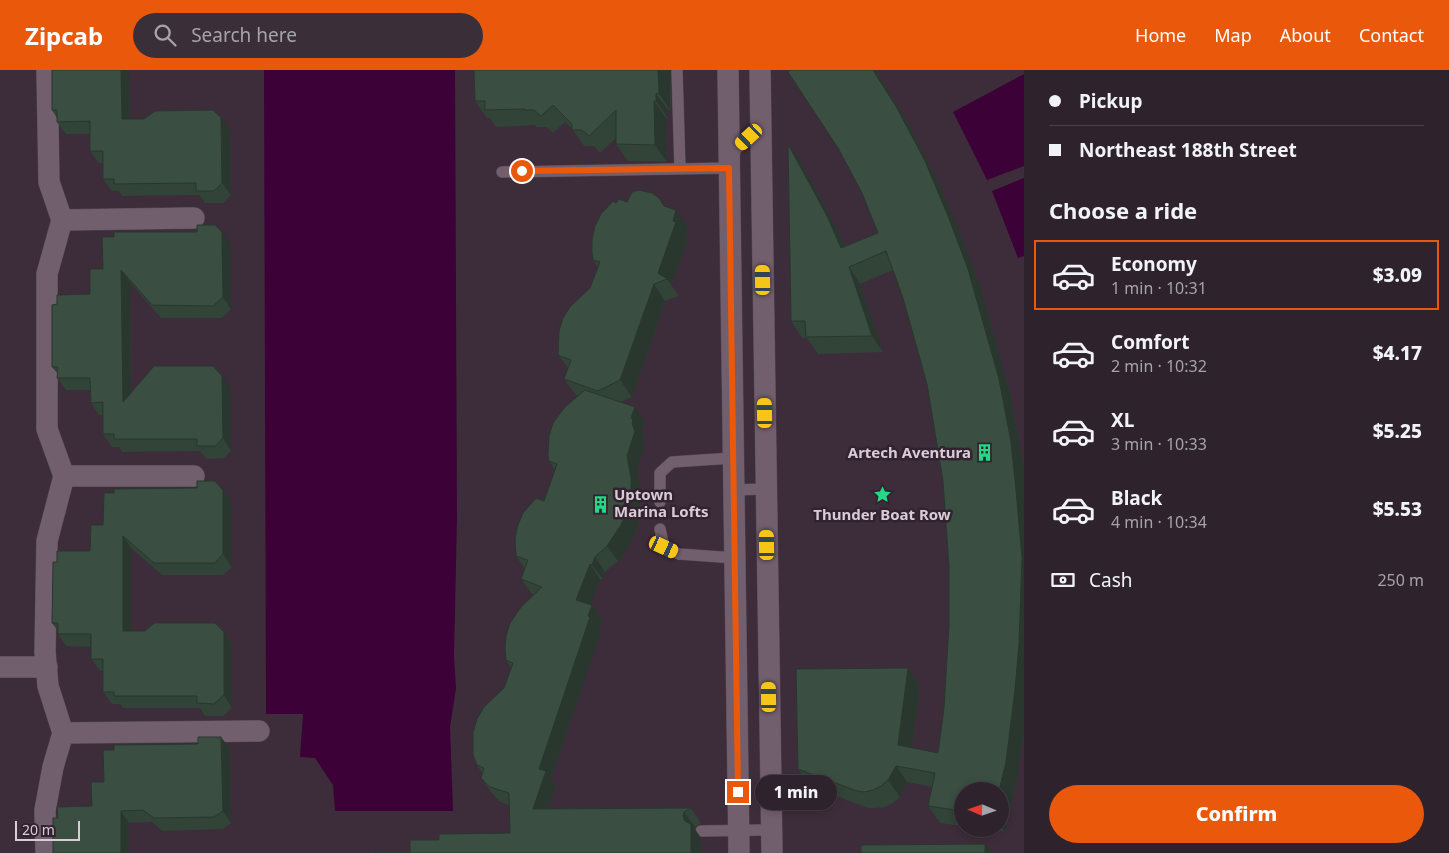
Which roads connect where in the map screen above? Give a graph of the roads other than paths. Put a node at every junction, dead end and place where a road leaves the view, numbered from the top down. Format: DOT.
graph roads {
  1 [pos="47,70"];
  2 [pos="677,70"];
  3 [pos="728,70"];
  4 [pos="760,70"];
  5 [pos="761,128"];
  6 [pos="729,168"];
  7 [pos="680,169"];
  8 [pos="502,172"];
  9 [pos="194,218"];
  10 [pos="62,220"];
  11 [pos="734,458"];
  12 [pos="64,476"];
  13 [pos="194,476"];
  14 [pos="766,488"];
  15 [pos="734,490"];
  16 [pos="660,502"];
  17 [pos="660,529"];
  18 [pos="735,558"];
  19 [pos="0,667"];
  20 [pos="47,667"];
  21 [pos="259,732"];
  22 [pos="63,733"];
  23 [pos="739,830"];
  24 [pos="771,830"];
  25 [pos="701,831"];
  26 [pos="46,853"];
  27 [pos="739,853"];
  28 [pos="772,853"];
  1 -- 10 [label="street"];
  2 -- 7 [label="lane"];
  3 -- 6 [label="street"];
  4 -- 5 [label="street"];
  5 -- 6 [label="lane"];
  5 -- 14 [label="street"];
  6 -- 7 [label="lane"];
  6 -- 11 [label="street"];
  7 -- 8 [label="lane"];
  9 -- 10 [label="street"];
  10 -- 12 [label="street"];
  11 -- 15 [label="street"];
  11 -- 16 [label="lane"];
  12 -- 13 [label="street"];
  12 -- 20 [label="street"];
  14 -- 15 [label="lane"];
  14 -- 24 [label="street"];
  15 -- 18 [label="street"];
  17 -- 18 [label="lane"];
  18 -- 23 [label="street"];
  19 -- 20 [label="street"];
  20 -- 22 [label="street"];
  21 -- 22 [label="street"];
  22 -- 26 [label="street"];
  23 -- 24 [label="lane"];
  23 -- 25 [label="lane"];
  23 -- 27 [label="street"];
  24 -- 28 [label="street"];
}
